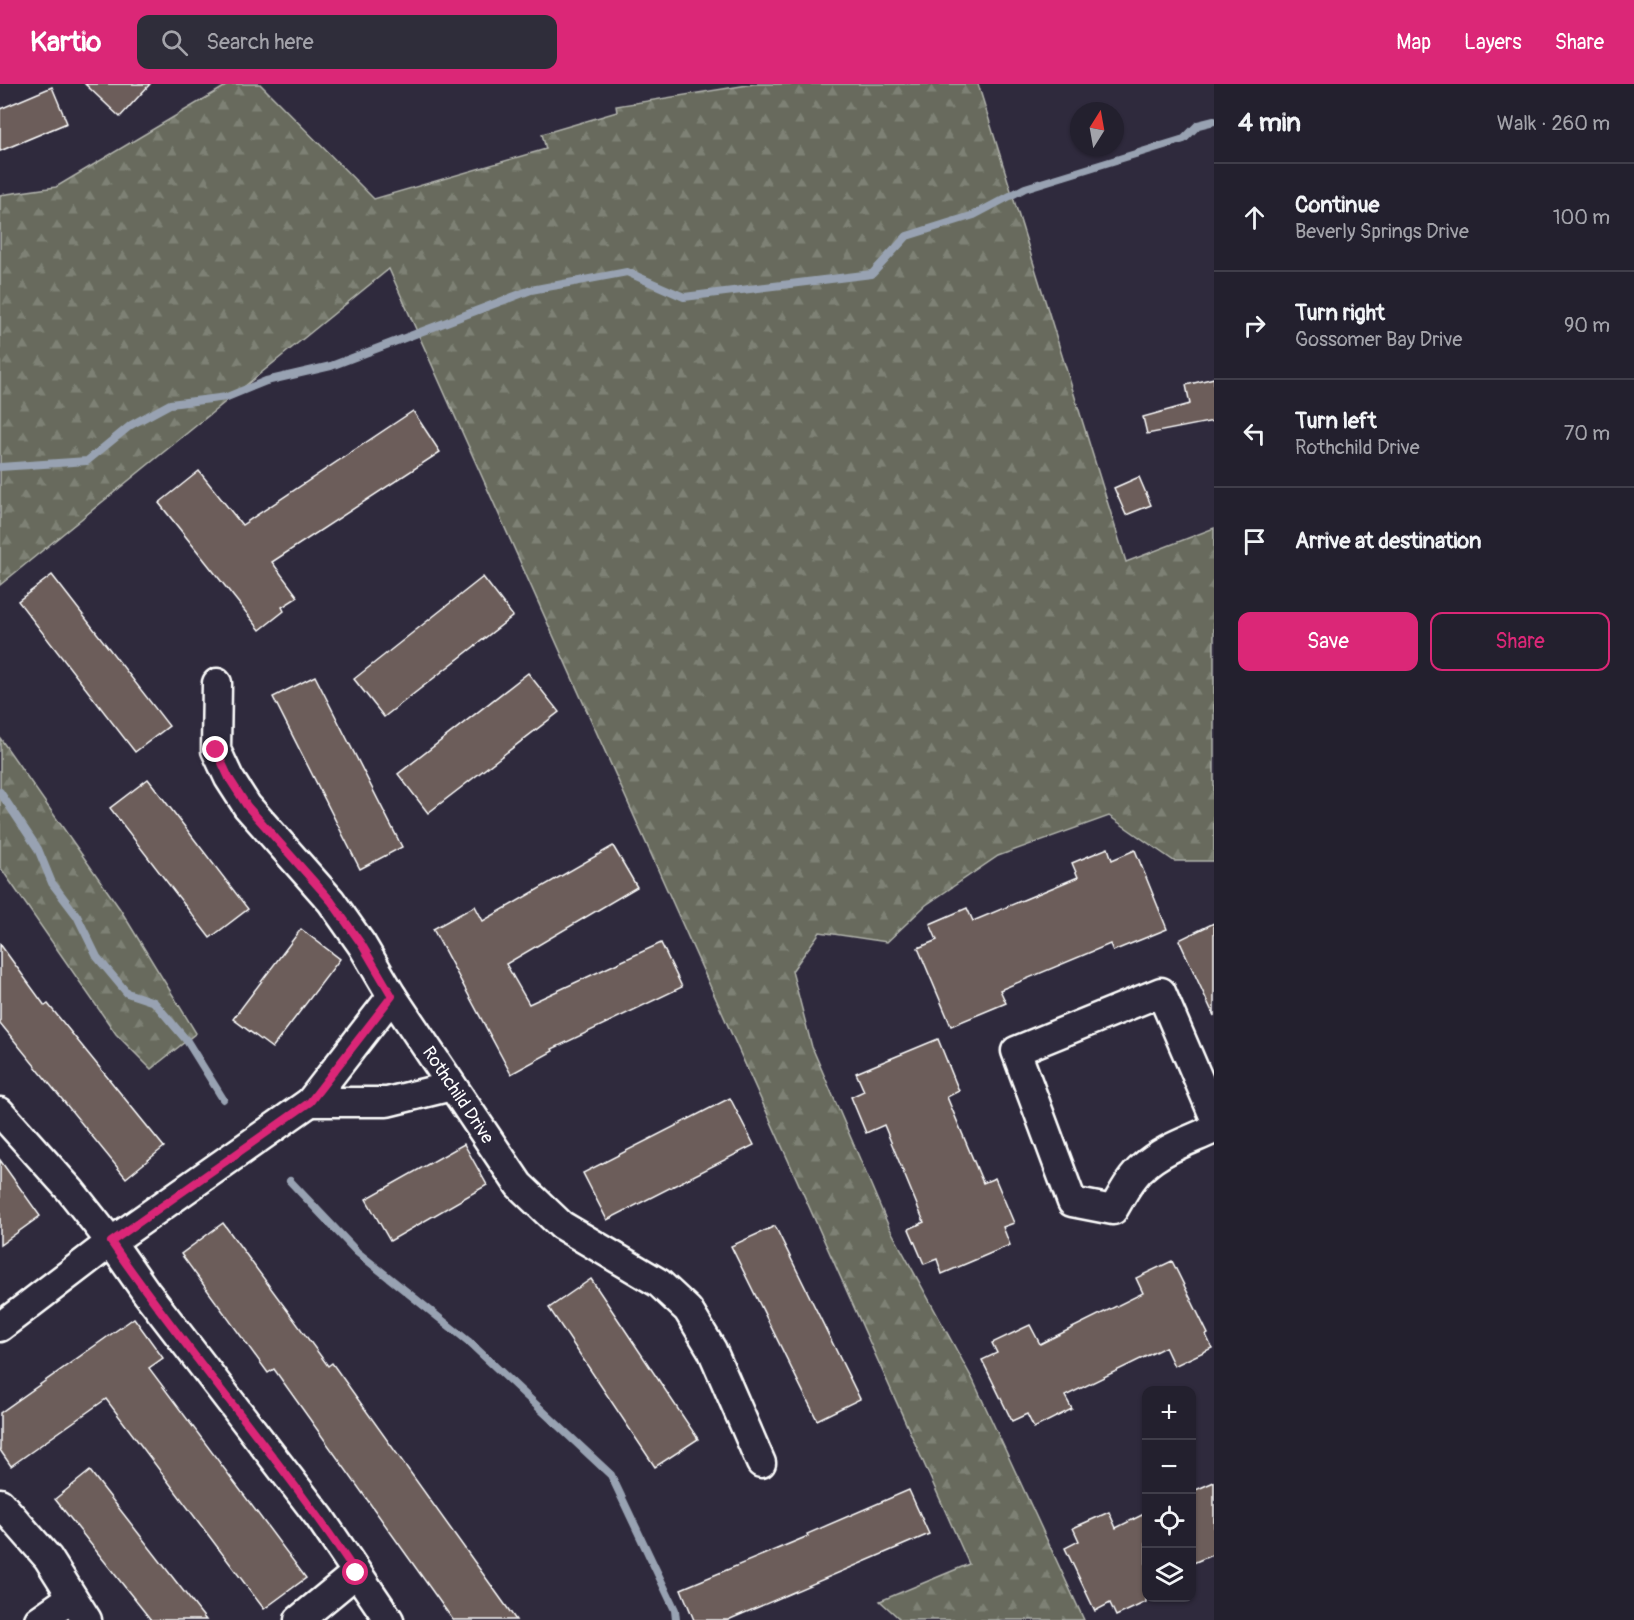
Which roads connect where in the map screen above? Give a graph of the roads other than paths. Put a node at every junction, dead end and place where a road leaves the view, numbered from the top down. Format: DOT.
graph roads {
  1 [pos="218,684"];
  2 [pos="392,996"];
  3 [pos="452,1086"];
  4 [pos="310,1102"];
  5 [pos="0,1112"];
  6 [pos="1214,1116"];
  7 [pos="1214,1129"];
  8 [pos="111,1242"];
  9 [pos="0,1328"];
  10 [pos="760,1463"];
  11 [pos="0,1503"];
  12 [pos="356,1573"];
  13 [pos="80,1608"];
  14 [pos="39,1620"];
  15 [pos="299,1620"];
  16 [pos="389,1620"];
  1 -- 2 [label="street, Rothchild Drive"];
  2 -- 3 [label="street, Rothchild Drive"];
  2 -- 4 [label="street"];
  3 -- 4 [label="street"];
  3 -- 10 [label="street, Rothchild Drive"];
  4 -- 8 [label="street"];
  5 -- 8 [label="street"];
  6 -- 7 [label="street"];
  8 -- 9 [label="street"];
  8 -- 12 [label="street"];
  11 -- 13 [label="street"];
  12 -- 15 [label="street"];
  12 -- 16 [label="street"];
  13 -- 14 [label="street"];
}
